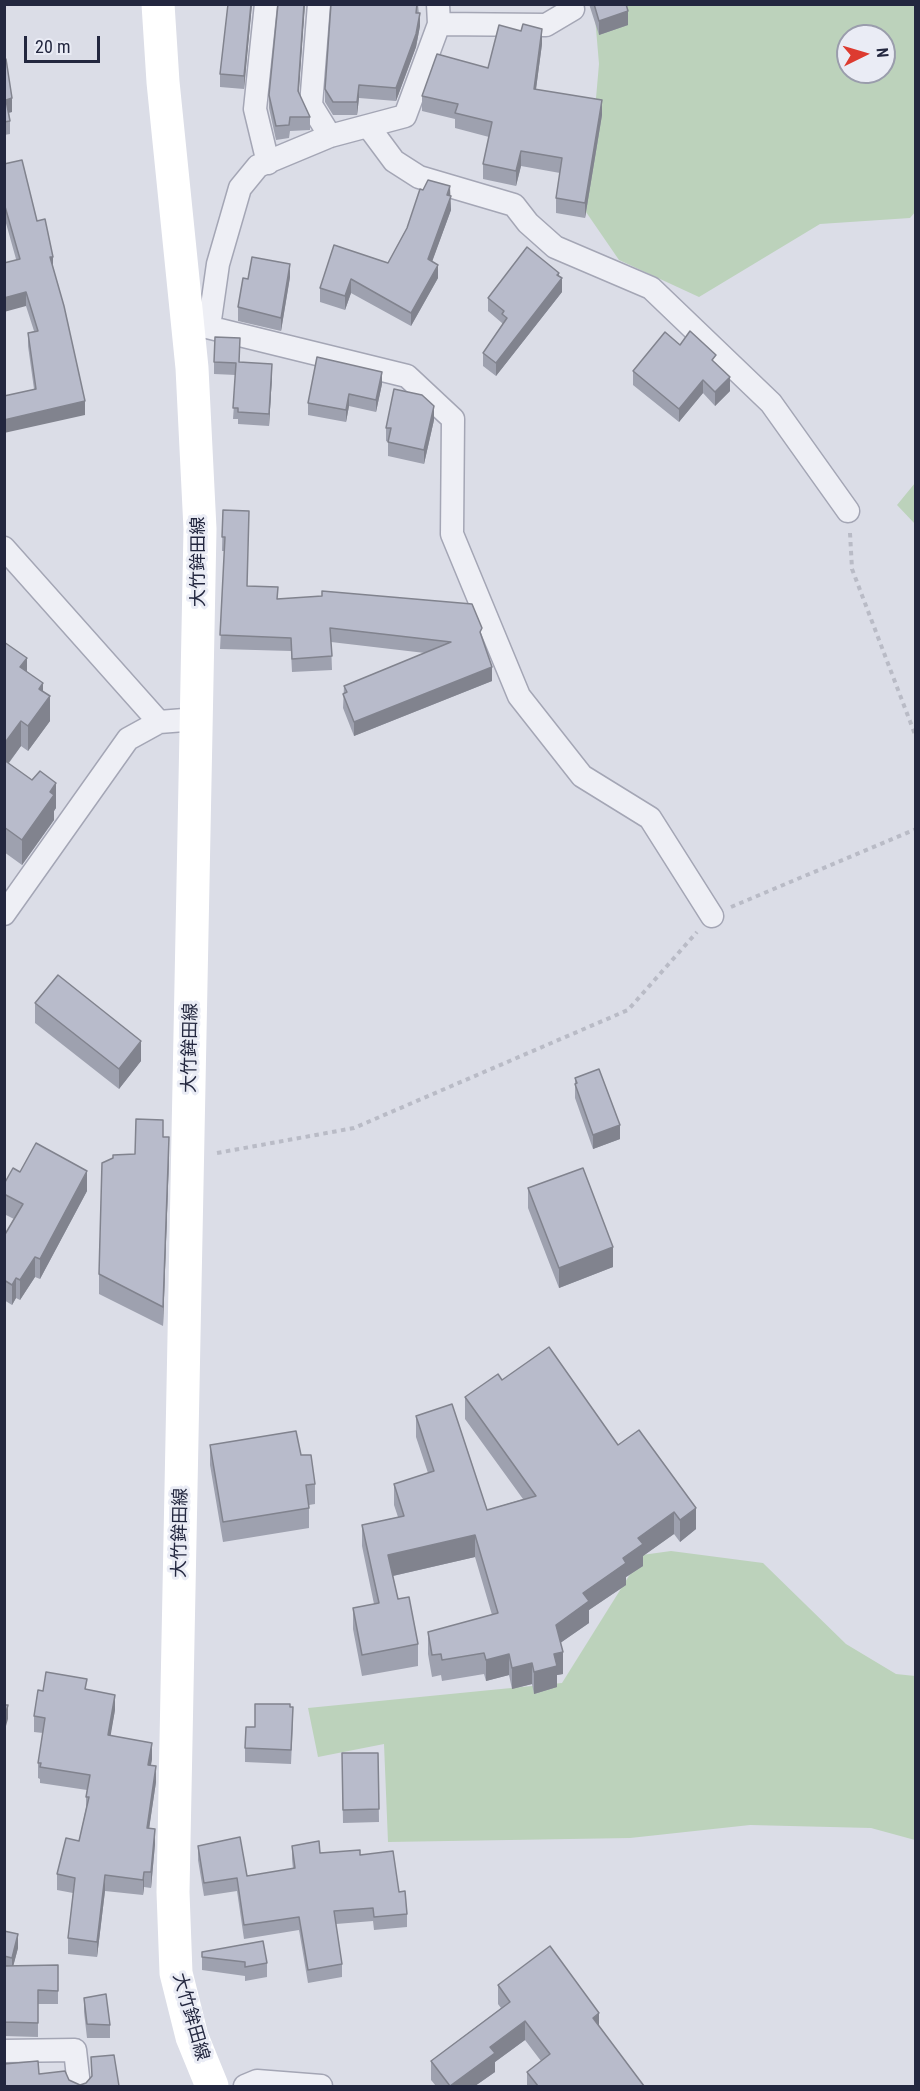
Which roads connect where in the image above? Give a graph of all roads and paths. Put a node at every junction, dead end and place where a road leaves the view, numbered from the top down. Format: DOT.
graph roads {
  1 [pos="158,4"];
  2 [pos="266,4"];
  3 [pos="319,4"];
  4 [pos="573,9"];
  5 [pos="439,14"];
  6 [pos="368,126"];
  7 [pos="330,136"];
  8 [pos="268,163"];
  9 [pos="198,324"];
  10 [pos="848,512"];
  11 [pos="4,548"];
  12 [pos="197,719"];
  13 [pos="159,722"];
  14 [pos="915,736"];
  15 [pos="915,829"];
  16 [pos="4,914"];
  17 [pos="712,916"];
  18 [pos="189,1158"];
  19 [pos="4,2051"];
  20 [pos="79,2086"];
  21 [pos="212,2086"];
  22 [pos="244,2086"];
  23 [pos="321,2086"];
  1 -- 9 [label="main road, 大竹鉾田線"];
  2 -- 8 [label="street"];
  3 -- 7 [label="street"];
  4 -- 5 [label="street"];
  5 -- 6 [label="street"];
  6 -- 7 [label="street"];
  6 -- 10 [label="street"];
  7 -- 8 [label="street"];
  8 -- 9 [label="street"];
  9 -- 12 [label="main road, 大竹鉾田線"];
  9 -- 17 [label="street"];
  10 -- 14 [label="path"];
  11 -- 13 [label="street"];
  12 -- 13 [label="street"];
  12 -- 18 [label="main road, 大竹鉾田線"];
  13 -- 16 [label="street"];
  15 -- 17 [label="path"];
  17 -- 18 [label="path"];
  18 -- 21 [label="main road, 大竹鉾田線"];
  19 -- 20 [label="street"];
  22 -- 23 [label="street"];
}
